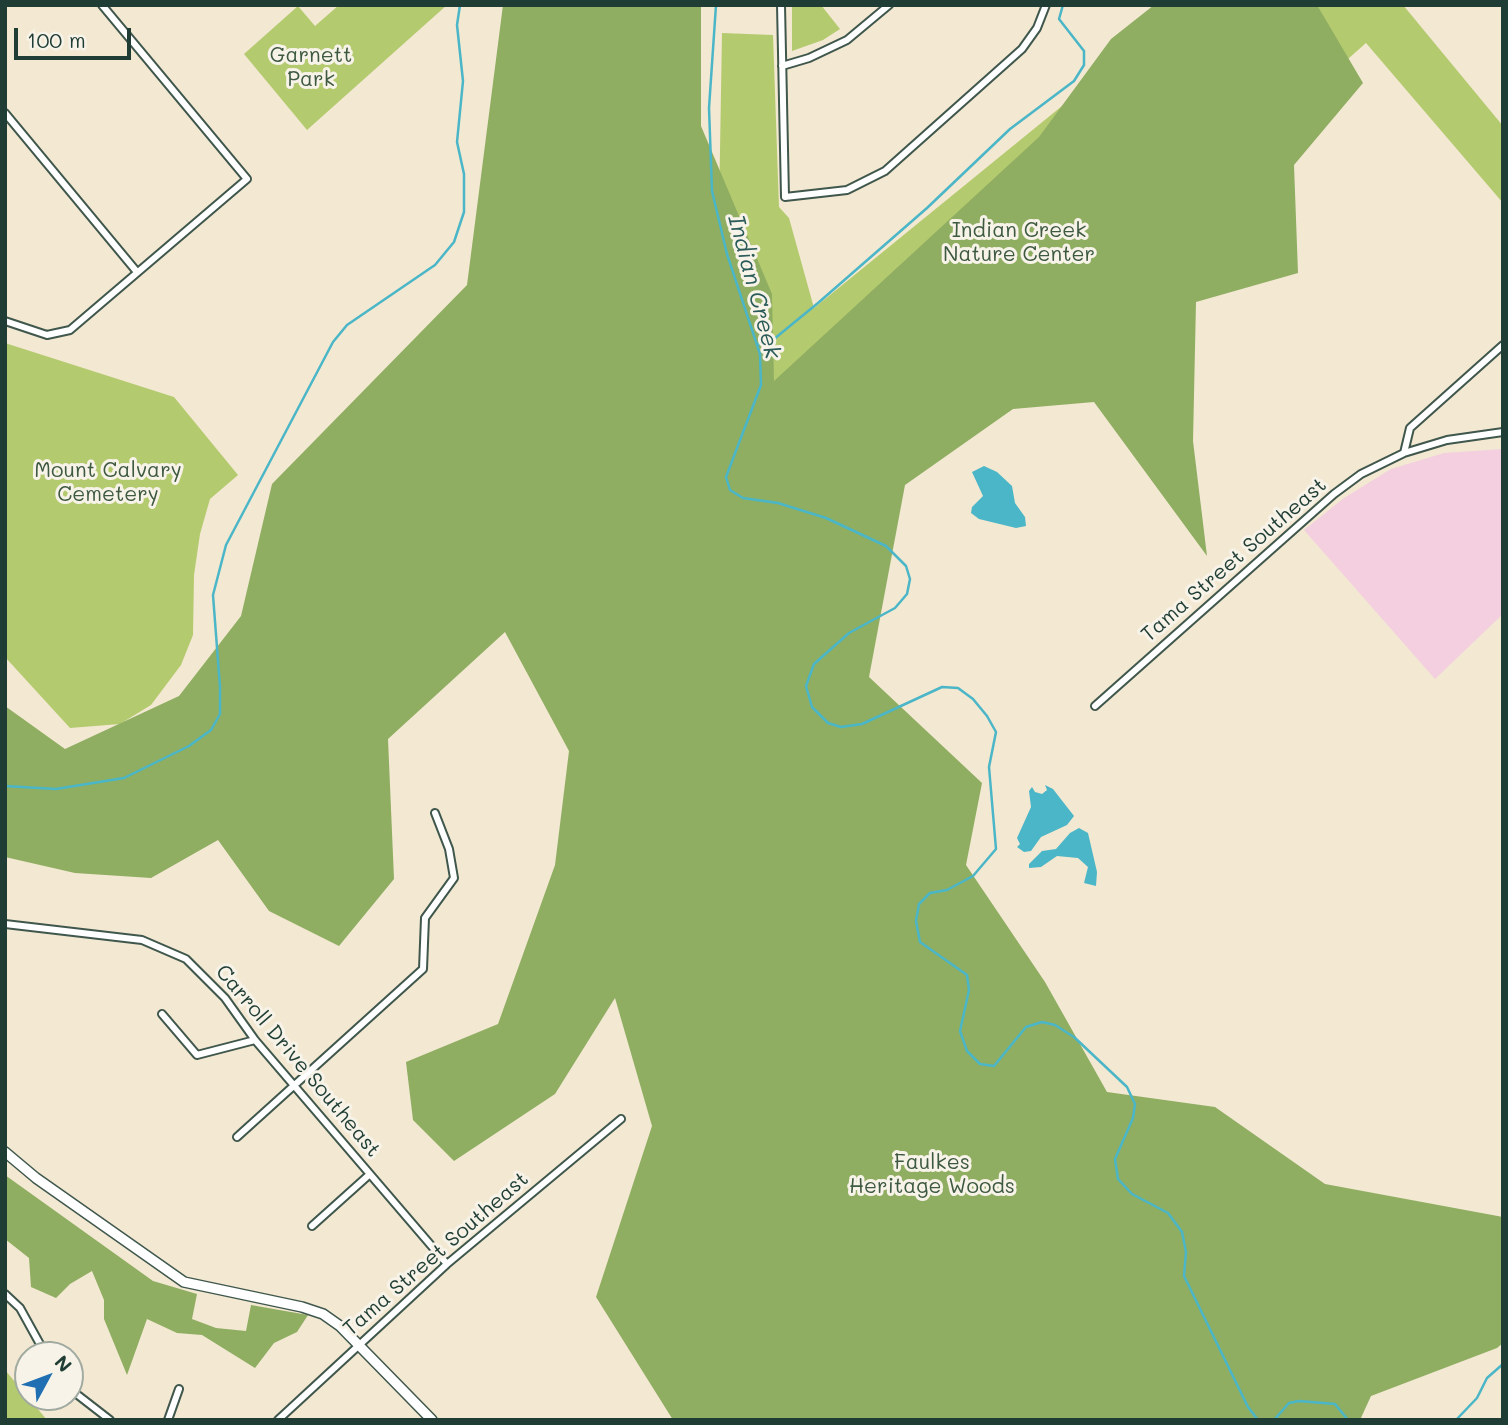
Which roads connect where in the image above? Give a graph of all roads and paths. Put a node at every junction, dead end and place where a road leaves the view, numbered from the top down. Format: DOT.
graph roads {
  1 [pos="102,5"];
  2 [pos="781,5"];
  3 [pos="889,5"];
  4 [pos="1046,5"];
  5 [pos="782,66"];
  6 [pos="5,113"];
  7 [pos="137,272"];
  8 [pos="5,321"];
  9 [pos="1503,345"];
  10 [pos="1503,432"];
  11 [pos="1404,453"];
  12 [pos="1095,706"];
  13 [pos="435,813"];
  14 [pos="5,924"];
  15 [pos="162,1014"];
  16 [pos="255,1040"];
  17 [pos="295,1086"];
  18 [pos="621,1119"];
  19 [pos="237,1137"];
  20 [pos="5,1152"];
  21 [pos="370,1174"];
  22 [pos="312,1226"];
  23 [pos="447,1264"];
  24 [pos="5,1294"];
  25 [pos="38,1341"];
  26 [pos="357,1344"];
  27 [pos="179,1389"];
  28 [pos="84,1400"];
  29 [pos="110,1420"];
  30 [pos="168,1420"];
  31 [pos="278,1420"];
  32 [pos="432,1420"];
  1 -- 7 [label="street"];
  2 -- 5 [label="street"];
  3 -- 5 [label="street"];
  4 -- 5 [label="street"];
  6 -- 7 [label="street"];
  7 -- 8 [label="street"];
  9 -- 11 [label="street"];
  10 -- 11 [label="street, Tama Street Southeast"];
  11 -- 12 [label="street, Tama Street Southeast"];
  13 -- 17 [label="street"];
  14 -- 16 [label="street, Carroll Drive Southeast"];
  15 -- 16 [label="street"];
  16 -- 17 [label="street, Carroll Drive Southeast"];
  17 -- 19 [label="street"];
  17 -- 21 [label="street, Carroll Drive Southeast"];
  18 -- 23 [label="street, Tama Street Southeast"];
  20 -- 26 [label="main road"];
  21 -- 22 [label="street"];
  21 -- 23 [label="street, Carroll Drive Southeast"];
  23 -- 26 [label="street, Tama Street Southeast"];
  24 -- 25 [label="street"];
  26 -- 31 [label="street, Tama Street Southeast"];
  26 -- 32 [label="main road"];
  27 -- 30 [label="street"];
  28 -- 29 [label="street"];
}
